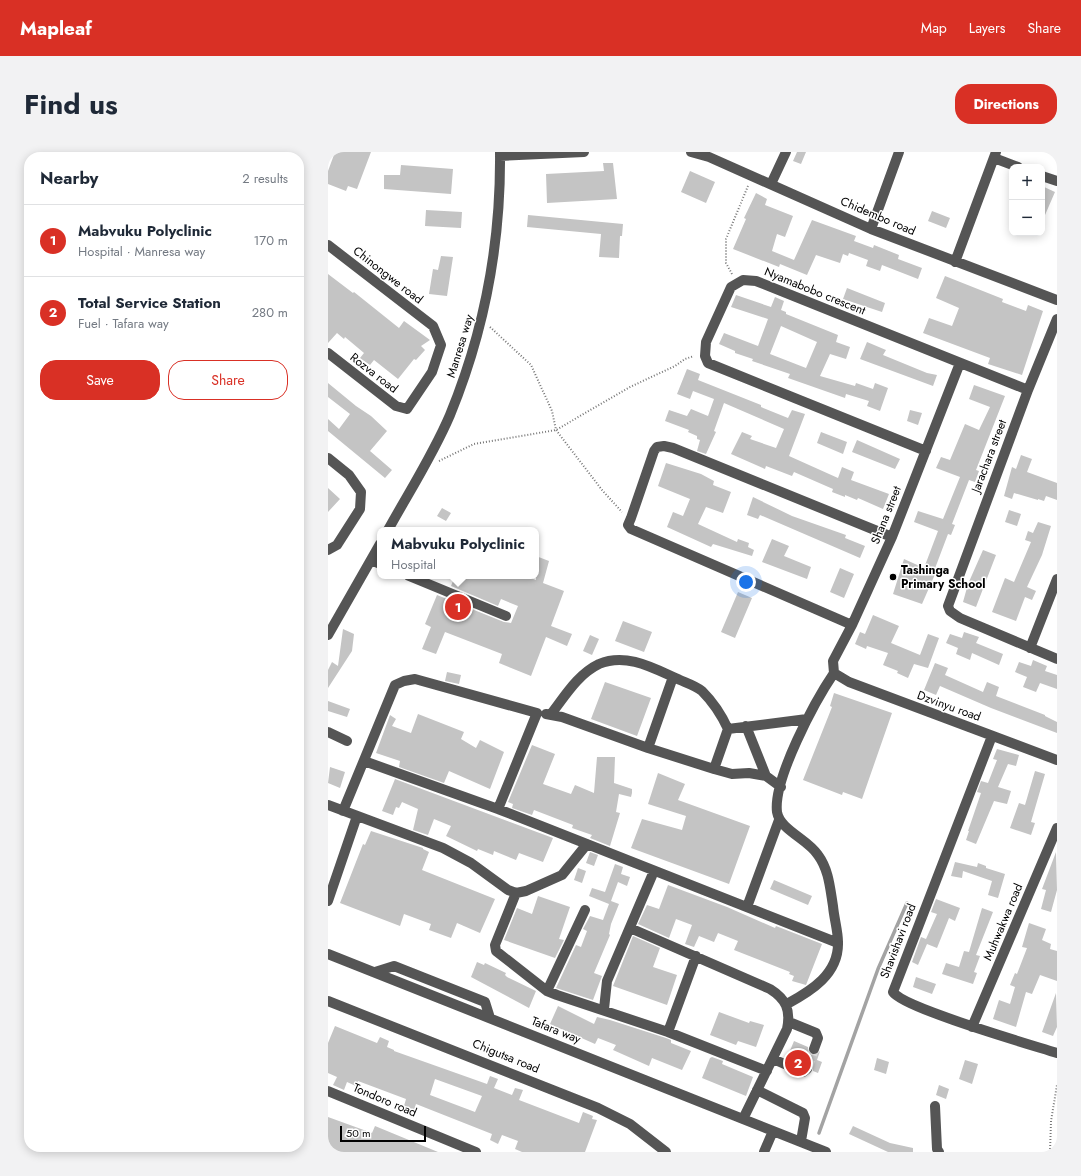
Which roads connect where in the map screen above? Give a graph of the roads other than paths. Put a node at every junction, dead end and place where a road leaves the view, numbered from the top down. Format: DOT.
graph roads {
  1 [pos="584,152"];
  2 [pos="691,152"];
  3 [pos="786,152"];
  4 [pos="899,152"];
  5 [pos="500,154"];
  6 [pos="995,155"];
  7 [pos="1012,164"];
  8 [pos="1045,177"];
  9 [pos="1057,182"];
  10 [pos="771,184"];
  11 [pos="871,228"];
  12 [pos="328,245"];
  13 [pos="955,262"];
  14 [pos="1057,300"];
  15 [pos="1057,319"];
  16 [pos="328,353"];
  17 [pos="960,363"];
  18 [pos="1028,390"];
  19 [pos="406,409"];
  20 [pos="926,451"];
  21 [pos="328,458"];
  22 [pos="390,527"];
  23 [pos="892,537"];
  24 [pos="328,550"];
  25 [pos="375,562"];
  26 [pos="416,579"];
  27 [pos="1057,579"];
  28 [pos="506,616"];
  29 [pos="852,625"];
  30 [pos="328,635"];
  31 [pos="1030,648"];
  32 [pos="1057,659"];
  33 [pos="834,673"];
  34 [pos="673,677"];
  35 [pos="536,713"];
  36 [pos="551,714"];
  37 [pos="807,719"];
  38 [pos="746,726"];
  39 [pos="728,729"];
  40 [pos="328,732"];
  41 [pos="992,736"];
  42 [pos="346,741"];
  43 [pos="648,748"];
  44 [pos="1057,760"];
  45 [pos="364,761"];
  46 [pos="714,768"];
  47 [pos="766,776"];
  48 [pos="781,787"];
  49 [pos="328,805"];
  50 [pos="498,809"];
  51 [pos="343,811"];
  52 [pos="357,816"];
  53 [pos="779,820"];
  54 [pos="1057,828"];
  55 [pos="587,844"];
  56 [pos="654,870"];
  57 [pos="516,893"];
  58 [pos="328,901"];
  59 [pos="747,907"];
  60 [pos="585,910"];
  61 [pos="630,928"];
  62 [pos="838,942"];
  63 [pos="328,954"];
  64 [pos="696,956"];
  65 [pos="547,991"];
  66 [pos="328,1001"];
  67 [pos="787,1004"];
  68 [pos="604,1009"];
  69 [pos="789,1022"];
  70 [pos="972,1027"];
  71 [pos="668,1032"];
  72 [pos="814,1049"];
  73 [pos="1057,1053"];
  74 [pos="773,1059"];
  75 [pos="807,1069"];
  76 [pos="767,1070"];
  77 [pos="757,1090"];
  78 [pos="328,1091"];
  79 [pos="935,1106"];
  80 [pos="743,1119"];
  81 [pos="773,1131"];
  82 [pos="800,1141"];
  83 [pos="476,1152"];
  84 [pos="666,1152"];
  85 [pos="764,1152"];
  86 [pos="826,1152"];
  87 [pos="939,1152"];
  1 -- 5 [label="street"];
  2 -- 10 [label="street, Chidembo road"];
  3 -- 10 [label="street"];
  4 -- 11 [label="street"];
  5 -- 22 [label="street, Manresa way"];
  6 -- 7 [label="street"];
  6 -- 13 [label="street"];
  8 -- 9 [label="street"];
  10 -- 11 [label="street, Chidembo road"];
  11 -- 13 [label="street, Chidembo road"];
  12 -- 19 [label="street, Chinongwe road"];
  13 -- 14 [label="street, Chidembo road"];
  15 -- 18 [label="street, Jarachara street"];
  16 -- 19 [label="street, Rozva road"];
  17 -- 18 [label="street, Nyamabobo crescent"];
  17 -- 20 [label="street, Shana street"];
  17 -- 20 [label="street, Nyamabobo crescent"];
  18 -- 31 [label="street, Jarachara street"];
  20 -- 23 [label="street, Shana street"];
  21 -- 24 [label="street"];
  23 -- 29 [label="street, Shana street"];
  23 -- 29 [label="street"];
  25 -- 30 [label="street"];
  26 -- 28 [label="street"];
  27 -- 31 [label="street"];
  29 -- 33 [label="street, Shana street"];
  31 -- 32 [label="street"];
  33 -- 37 [label="street"];
  33 -- 41 [label="street, Dzvinyu road"];
  34 -- 36 [label="street"];
  34 -- 39 [label="street"];
  34 -- 43 [label="street"];
  35 -- 36 [label="street"];
  35 -- 45 [label="street"];
  35 -- 50 [label="street"];
  36 -- 43 [label="street"];
  37 -- 38 [label="street"];
  37 -- 48 [label="street"];
  38 -- 39 [label="street"];
  38 -- 47 [label="street"];
  39 -- 46 [label="street"];
  40 -- 42 [label="street"];
  41 -- 44 [label="street, Dzvinyu road"];
  41 -- 70 [label="street, Shavishavi road"];
  43 -- 46 [label="street"];
  45 -- 50 [label="street"];
  45 -- 51 [label="street"];
  46 -- 47 [label="street"];
  47 -- 48 [label="street"];
  48 -- 53 [label="street"];
  49 -- 51 [label="street"];
  50 -- 55 [label="street"];
  51 -- 52 [label="street"];
  52 -- 57 [label="street"];
  52 -- 58 [label="street"];
  53 -- 59 [label="street"];
  53 -- 62 [label="street"];
  54 -- 70 [label="street, Muhwakwa road"];
  55 -- 56 [label="street"];
  55 -- 57 [label="street"];
  56 -- 59 [label="street"];
  56 -- 61 [label="street"];
  57 -- 65 [label="street"];
  59 -- 62 [label="street"];
  60 -- 65 [label="street"];
  61 -- 64 [label="street"];
  61 -- 68 [label="street"];
  62 -- 67 [label="street"];
  63 -- 80 [label="street, Tafara way"];
  64 -- 67 [label="street"];
  64 -- 71 [label="street"];
  65 -- 68 [label="street"];
  66 -- 84 [label="street, Chigutsa road"];
  67 -- 69 [label="street"];
  68 -- 71 [label="street"];
  69 -- 72 [label="street"];
  69 -- 74 [label="street"];
  70 -- 73 [label="street, Shavishavi road"];
  71 -- 76 [label="street"];
  74 -- 75 [label="street"];
  74 -- 76 [label="street"];
  76 -- 77 [label="street"];
  77 -- 80 [label="street"];
  77 -- 82 [label="street"];
  78 -- 83 [label="street, Tondoro road"];
  79 -- 87 [label="street"];
  80 -- 81 [label="street, Tafara way"];
  81 -- 82 [label="street, Tafara way"];
  81 -- 85 [label="street"];
  82 -- 86 [label="street, Tafara way"];
}
